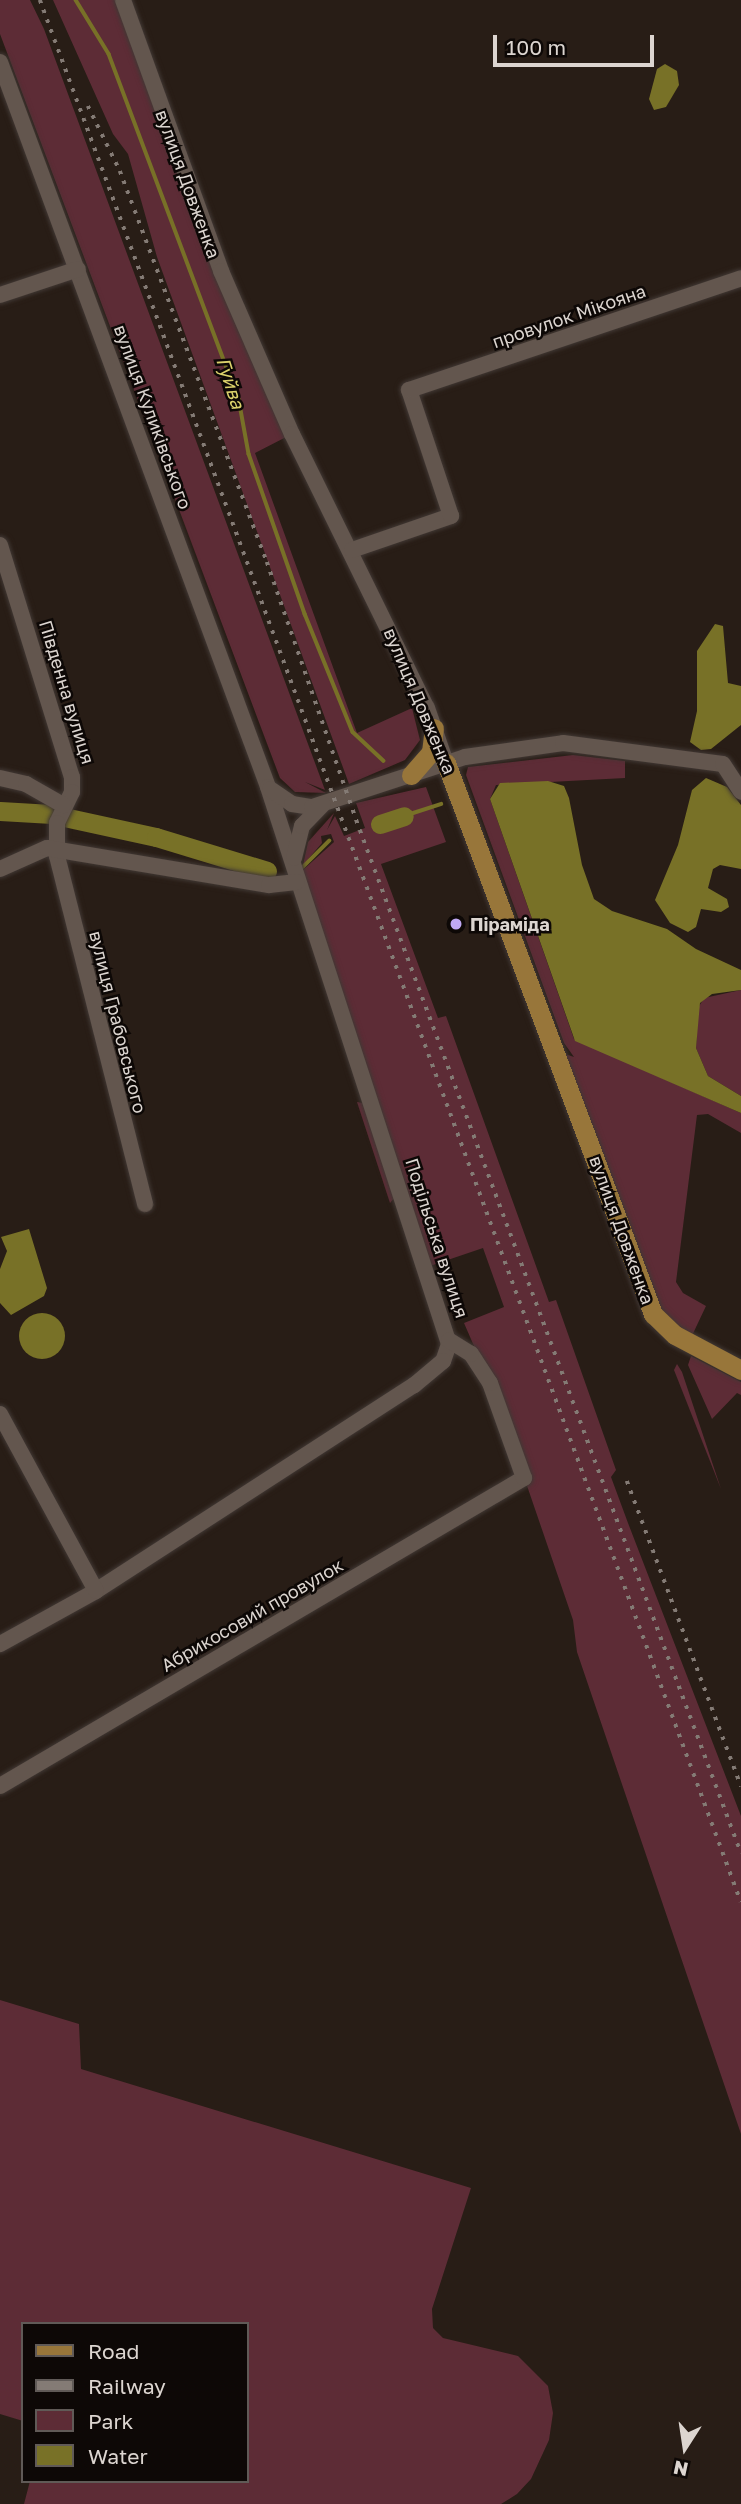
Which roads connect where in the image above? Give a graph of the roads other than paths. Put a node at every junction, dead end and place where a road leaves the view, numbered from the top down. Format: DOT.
graph roads {
  1 [pos="123,0"];
  2 [pos="0,62"];
  3 [pos="78,269"];
  4 [pos="741,278"];
  5 [pos="0,295"];
  6 [pos="0,545"];
  7 [pos="352,550"];
  8 [pos="434,728"];
  9 [pos="446,763"];
  10 [pos="741,763"];
  11 [pos="723,764"];
  12 [pos="411,775"];
  13 [pos="0,778"];
  14 [pos="456,785"];
  15 [pos="268,787"];
  16 [pos="741,792"];
  17 [pos="323,804"];
  18 [pos="63,805"];
  19 [pos="56,849"];
  20 [pos="0,869"];
  21 [pos="296,876"];
  22 [pos="145,1204"];
  23 [pos="449,1340"];
  24 [pos="741,1370"];
  25 [pos="0,1414"];
  26 [pos="96,1591"];
  27 [pos="0,1644"];
  28 [pos="0,1786"];
  1 -- 7 [label="street, вулиця Довженка"];
  2 -- 3 [label="street, вулиця Куликівського"];
  3 -- 5 [label="street"];
  3 -- 15 [label="street, вулиця Куликівського"];
  4 -- 7 [label="street, провулок Мікояна"];
  6 -- 18 [label="street, Південна вулиця"];
  7 -- 8 [label="street, вулиця Довженка"];
  8 -- 9 [label="street, вулиця Довженка"];
  8 -- 12 [label="main road"];
  9 -- 11 [label="street"];
  9 -- 12 [label="street"];
  9 -- 14 [label="main road, вулиця Довженка"];
  10 -- 11 [label="street"];
  11 -- 16 [label="street"];
  12 -- 14 [label="main road"];
  12 -- 17 [label="street"];
  13 -- 18 [label="street"];
  14 -- 24 [label="main road, вулиця Довженка"];
  15 -- 17 [label="street"];
  15 -- 21 [label="street, Подільська вулиця"];
  17 -- 21 [label="street"];
  18 -- 19 [label="street, Південна вулиця"];
  19 -- 20 [label="street"];
  19 -- 21 [label="street"];
  19 -- 22 [label="street, вулиця Грабовського"];
  21 -- 23 [label="street, Подільська вулиця"];
  23 -- 26 [label="street, Подільська вулиця"];
  23 -- 28 [label="street, Абрикосовий провулок"];
  25 -- 26 [label="street"];
  26 -- 27 [label="street, Подільська вулиця"];
}
